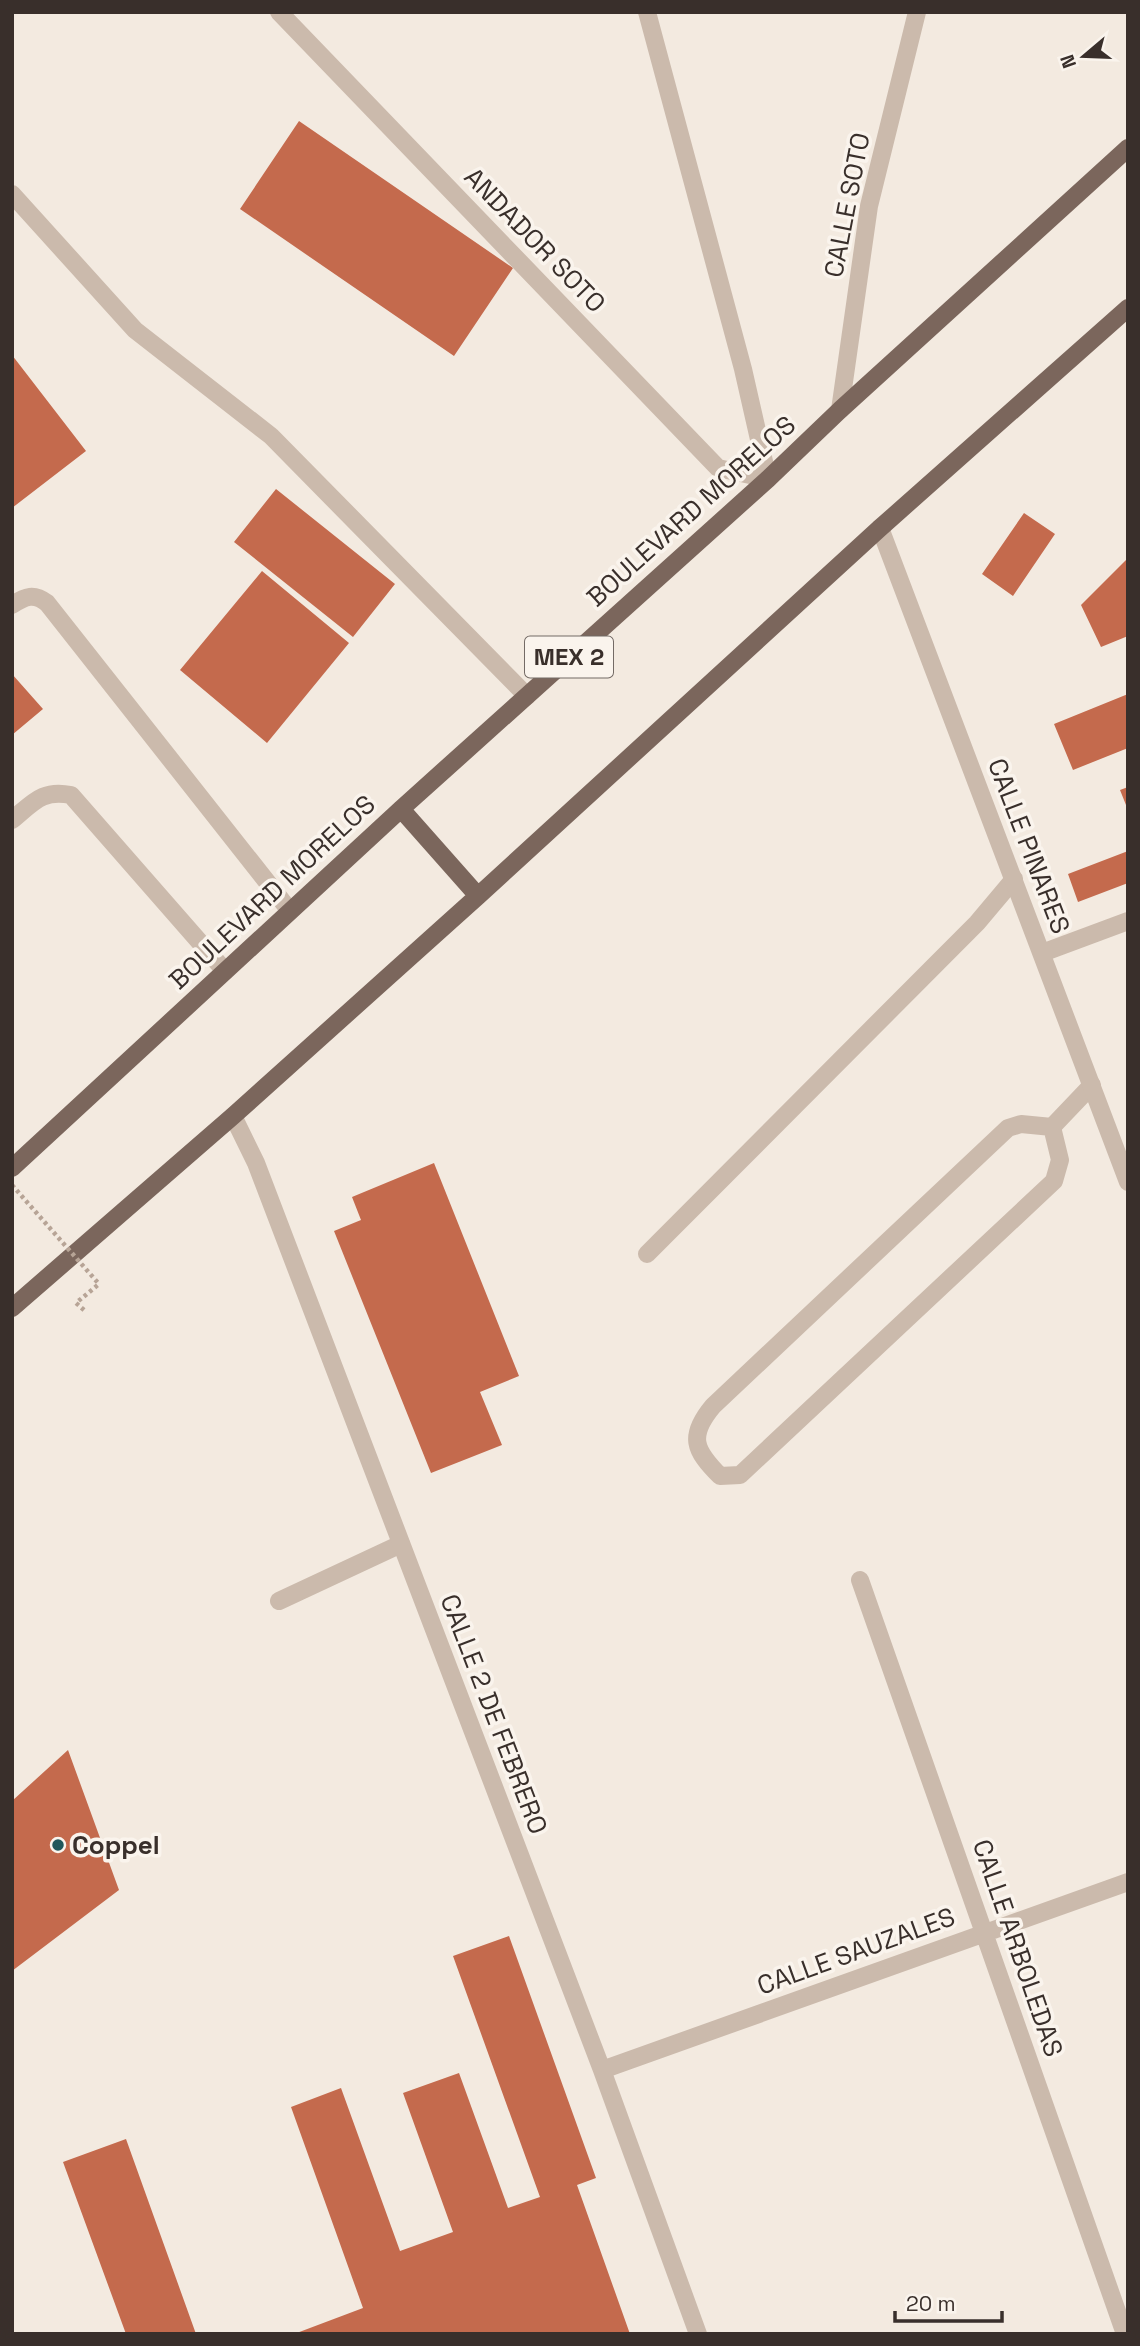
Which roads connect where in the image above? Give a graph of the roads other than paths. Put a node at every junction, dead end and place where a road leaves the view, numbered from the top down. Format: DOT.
graph roads {
  1 [pos="279,12"];
  2 [pos="647,12"];
  3 [pos="917,12"];
  4 [pos="1128,148"];
  5 [pos="12,194"];
  6 [pos="1128,308"];
  7 [pos="840,410"];
  8 [pos="768,479"];
  9 [pos="880,528"];
  10 [pos="12,605"];
  11 [pos="527,696"];
  12 [pos="401,808"];
  13 [pos="12,820"];
  14 [pos="1014,879"];
  15 [pos="478,896"];
  16 [pos="290,911"];
  17 [pos="1128,921"];
  18 [pos="1042,953"];
  19 [pos="225,971"];
  20 [pos="1092,1085"];
  21 [pos="233,1116"];
  22 [pos="1052,1127"];
  23 [pos="12,1168"];
  24 [pos="1127,1177"];
  25 [pos="647,1254"];
  26 [pos="12,1308"];
  27 [pos="401,1544"];
  28 [pos="860,1580"];
  29 [pos="279,1601"];
  30 [pos="1128,1882"];
  31 [pos="986,1933"];
  32 [pos="602,2070"];
  33 [pos="698,2334"];
  34 [pos="1125,2334"];
  1 -- 8 [label="street, ANDADOR SOTO"];
  2 -- 8 [label="street"];
  3 -- 7 [label="street, CALLE SOTO"];
  4 -- 7 [label="main road, BOULEVARD MORELOS / MEX 2"];
  5 -- 11 [label="street"];
  6 -- 9 [label="main road"];
  7 -- 8 [label="main road, BOULEVARD MORELOS / MEX 2"];
  8 -- 11 [label="main road, BOULEVARD MORELOS / MEX 2"];
  9 -- 14 [label="street, CALLE PINARES"];
  9 -- 15 [label="main road"];
  10 -- 16 [label="street"];
  11 -- 12 [label="main road, BOULEVARD MORELOS / MEX 2"];
  12 -- 15 [label="main road"];
  12 -- 16 [label="main road, BOULEVARD MORELOS / MEX 2"];
  13 -- 19 [label="street"];
  14 -- 18 [label="street, CALLE PINARES"];
  14 -- 25 [label="street"];
  15 -- 21 [label="main road"];
  16 -- 19 [label="main road, BOULEVARD MORELOS / MEX 2"];
  17 -- 18 [label="street"];
  18 -- 20 [label="street, CALLE PINARES"];
  19 -- 23 [label="main road, BOULEVARD MORELOS / MEX 2"];
  20 -- 22 [label="street"];
  20 -- 24 [label="street, CALLE PINARES"];
  21 -- 26 [label="main road"];
  21 -- 27 [label="street, CALLE 2 DE FEBRERO"];
  22 -- 22 [label="street"];
  27 -- 29 [label="street"];
  27 -- 32 [label="street, CALLE 2 DE FEBRERO"];
  28 -- 31 [label="street, CALLE ARBOLEDAS"];
  30 -- 31 [label="street, CALLE SAUZALES"];
  31 -- 32 [label="street, CALLE SAUZALES"];
  31 -- 34 [label="street, CALLE ARBOLEDAS"];
  32 -- 33 [label="street, CALLE 2 DE FEBRERO"];
}
